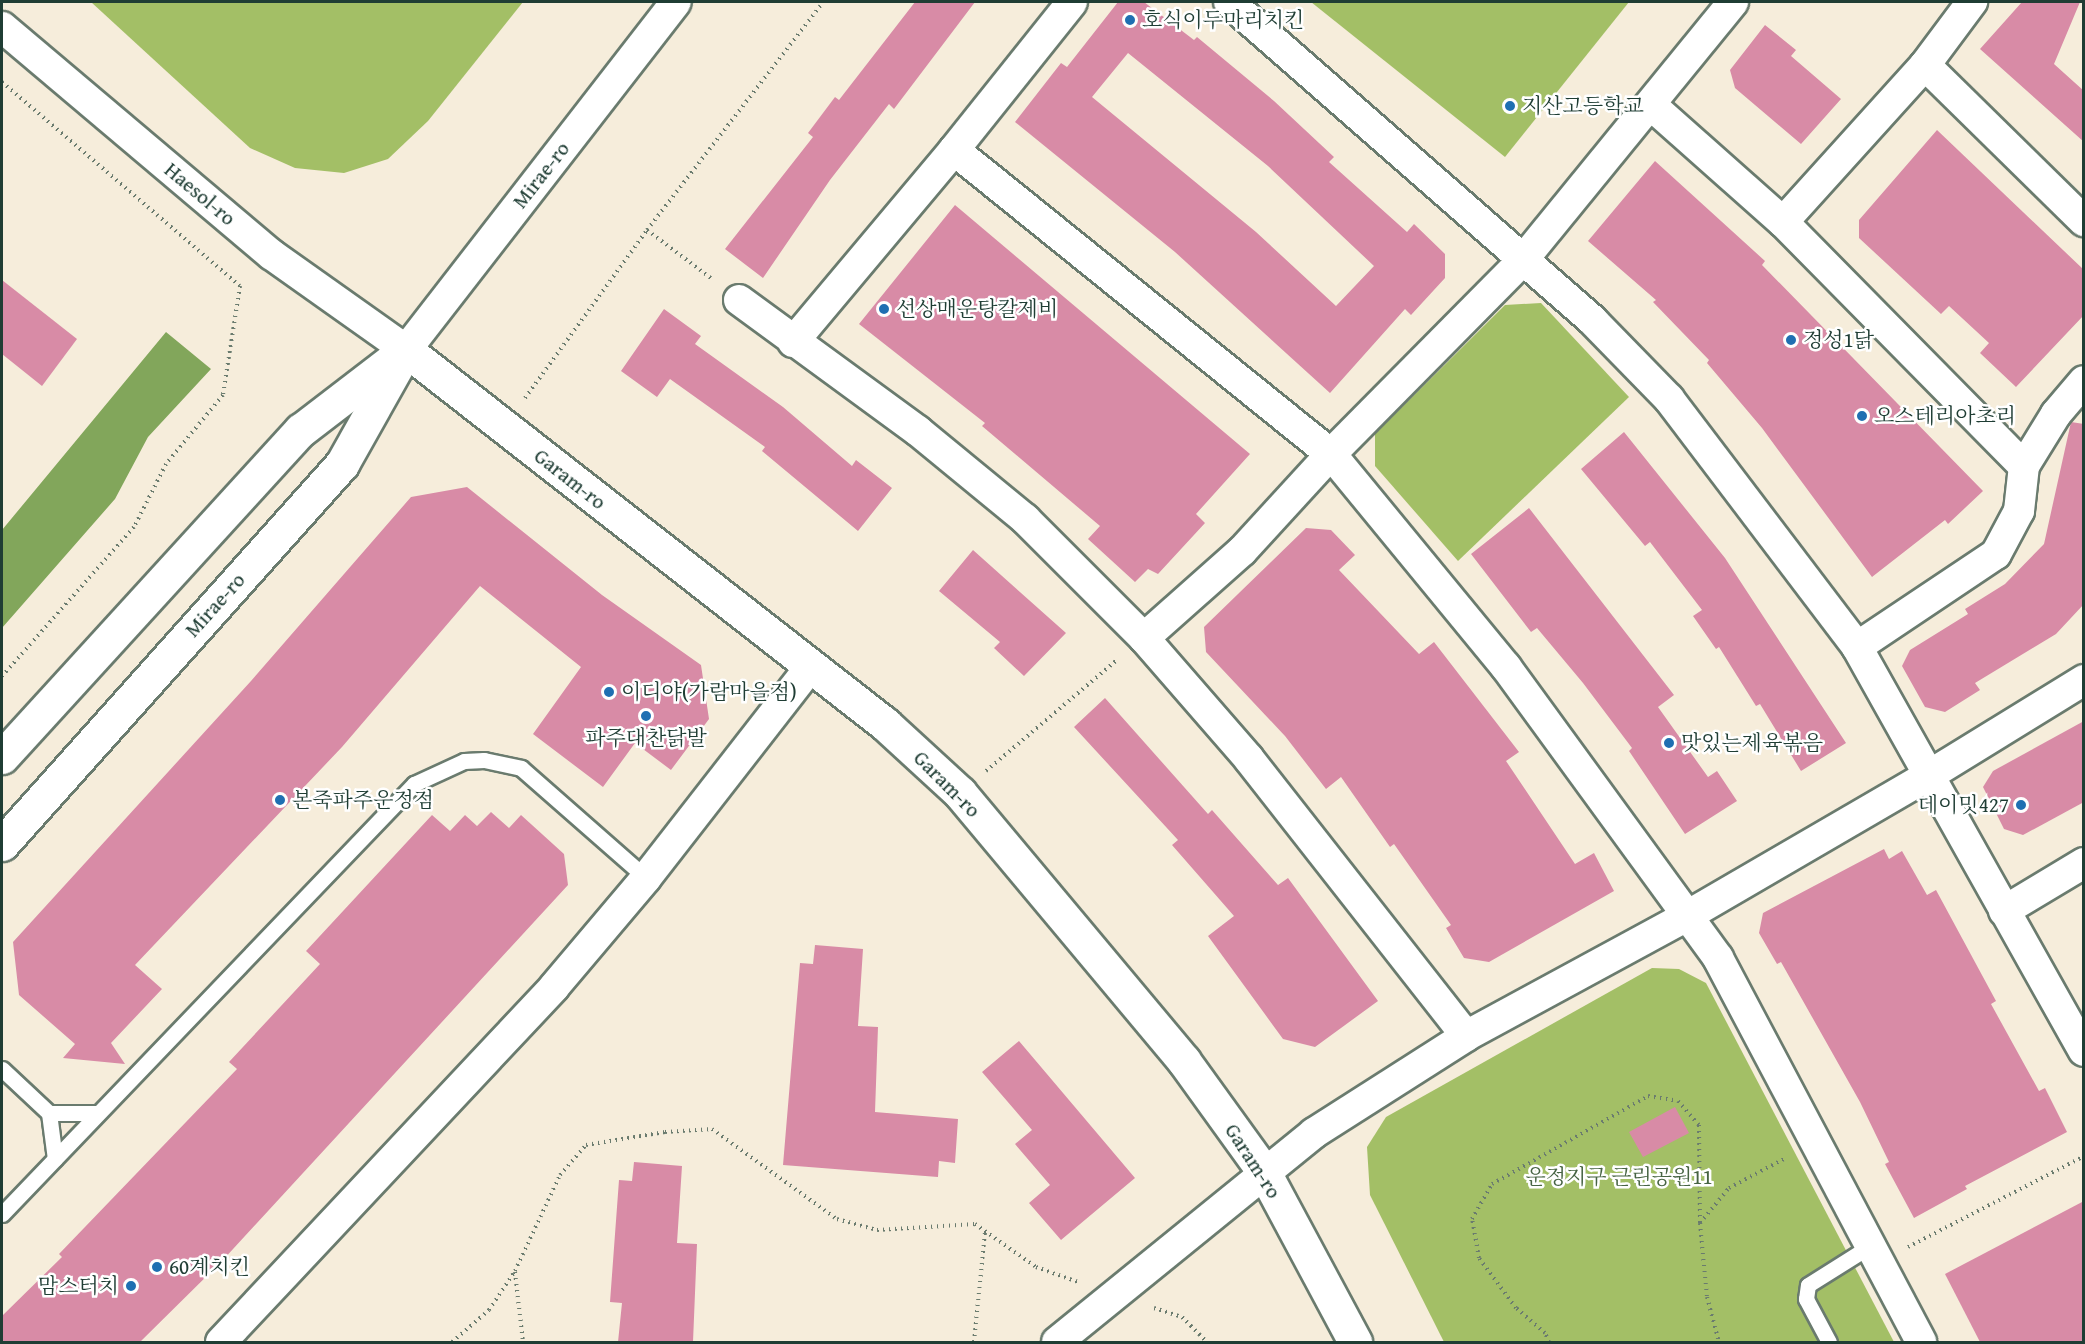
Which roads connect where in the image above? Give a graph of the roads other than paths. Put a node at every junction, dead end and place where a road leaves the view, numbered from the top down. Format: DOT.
graph roads {
  1 [pos="676,2"];
  2 [pos="1072,2"];
  3 [pos="1229,2"];
  4 [pos="1733,2"];
  5 [pos="1972,2"];
  6 [pos="2,27"];
  7 [pos="1925,64"];
  8 [pos="1651,105"];
  9 [pos="954,150"];
  10 [pos="2084,221"];
  11 [pos="1783,222"];
  12 [pos="1522,261"];
  13 [pos="739,300"];
  14 [pos="793,342"];
  15 [pos="406,350"];
  16 [pos="2084,381"];
  17 [pos="1331,454"];
  18 [pos="2024,466"];
  19 [pos="1144,638"];
  20 [pos="1857,647"];
  21 [pos="810,666"];
  22 [pos="2084,680"];
  23 [pos="2,757"];
  24 [pos="1928,777"];
  25 [pos="2,844"];
  26 [pos="2084,863"];
  27 [pos="646,878"];
  28 [pos="2004,911"];
  29 [pos="1687,916"];
  30 [pos="1466,1036"];
  31 [pos="2084,1051"];
  32 [pos="2,1069"];
  33 [pos="49,1113"];
  34 [pos="98,1113"];
  35 [pos="55,1158"];
  36 [pos="1264,1172"];
  37 [pos="2,1214"];
  38 [pos="1874,1255"];
  39 [pos="221,1342"];
  40 [pos="1057,1342"];
  41 [pos="1355,1342"];
  42 [pos="1829,1342"];
  43 [pos="1920,1342"];
  1 -- 15 [label="street, Mirae-ro"];
  2 -- 9 [label="street"];
  3 -- 12 [label="street"];
  4 -- 8 [label="street"];
  5 -- 7 [label="street"];
  6 -- 15 [label="street, Haesol-ro"];
  7 -- 10 [label="street"];
  7 -- 11 [label="street"];
  8 -- 11 [label="street"];
  8 -- 12 [label="street"];
  9 -- 14 [label="street"];
  9 -- 17 [label="street"];
  11 -- 18 [label="street"];
  12 -- 17 [label="street"];
  12 -- 20 [label="street"];
  13 -- 14 [label="street"];
  14 -- 19 [label="street"];
  15 -- 21 [label="street, Garam-ro"];
  15 -- 23 [label="street, Mirae-ro"];
  15 -- 25 [label="street, Mirae-ro"];
  16 -- 18 [label="street"];
  17 -- 19 [label="street"];
  17 -- 29 [label="street"];
  18 -- 20 [label="street"];
  19 -- 30 [label="street"];
  20 -- 24 [label="street"];
  21 -- 27 [label="street"];
  21 -- 36 [label="street, Garam-ro"];
  22 -- 24 [label="street"];
  24 -- 28 [label="street"];
  24 -- 29 [label="street"];
  26 -- 28 [label="street"];
  27 -- 34 [label="lane"];
  27 -- 39 [label="street"];
  28 -- 31 [label="street"];
  29 -- 30 [label="street"];
  29 -- 38 [label="street"];
  30 -- 36 [label="street"];
  32 -- 33 [label="lane"];
  33 -- 34 [label="lane"];
  33 -- 35 [label="lane"];
  34 -- 35 [label="lane"];
  35 -- 37 [label="lane"];
  36 -- 40 [label="street"];
  36 -- 41 [label="street, Garam-ro"];
  38 -- 42 [label="lane"];
  38 -- 43 [label="street"];
}
